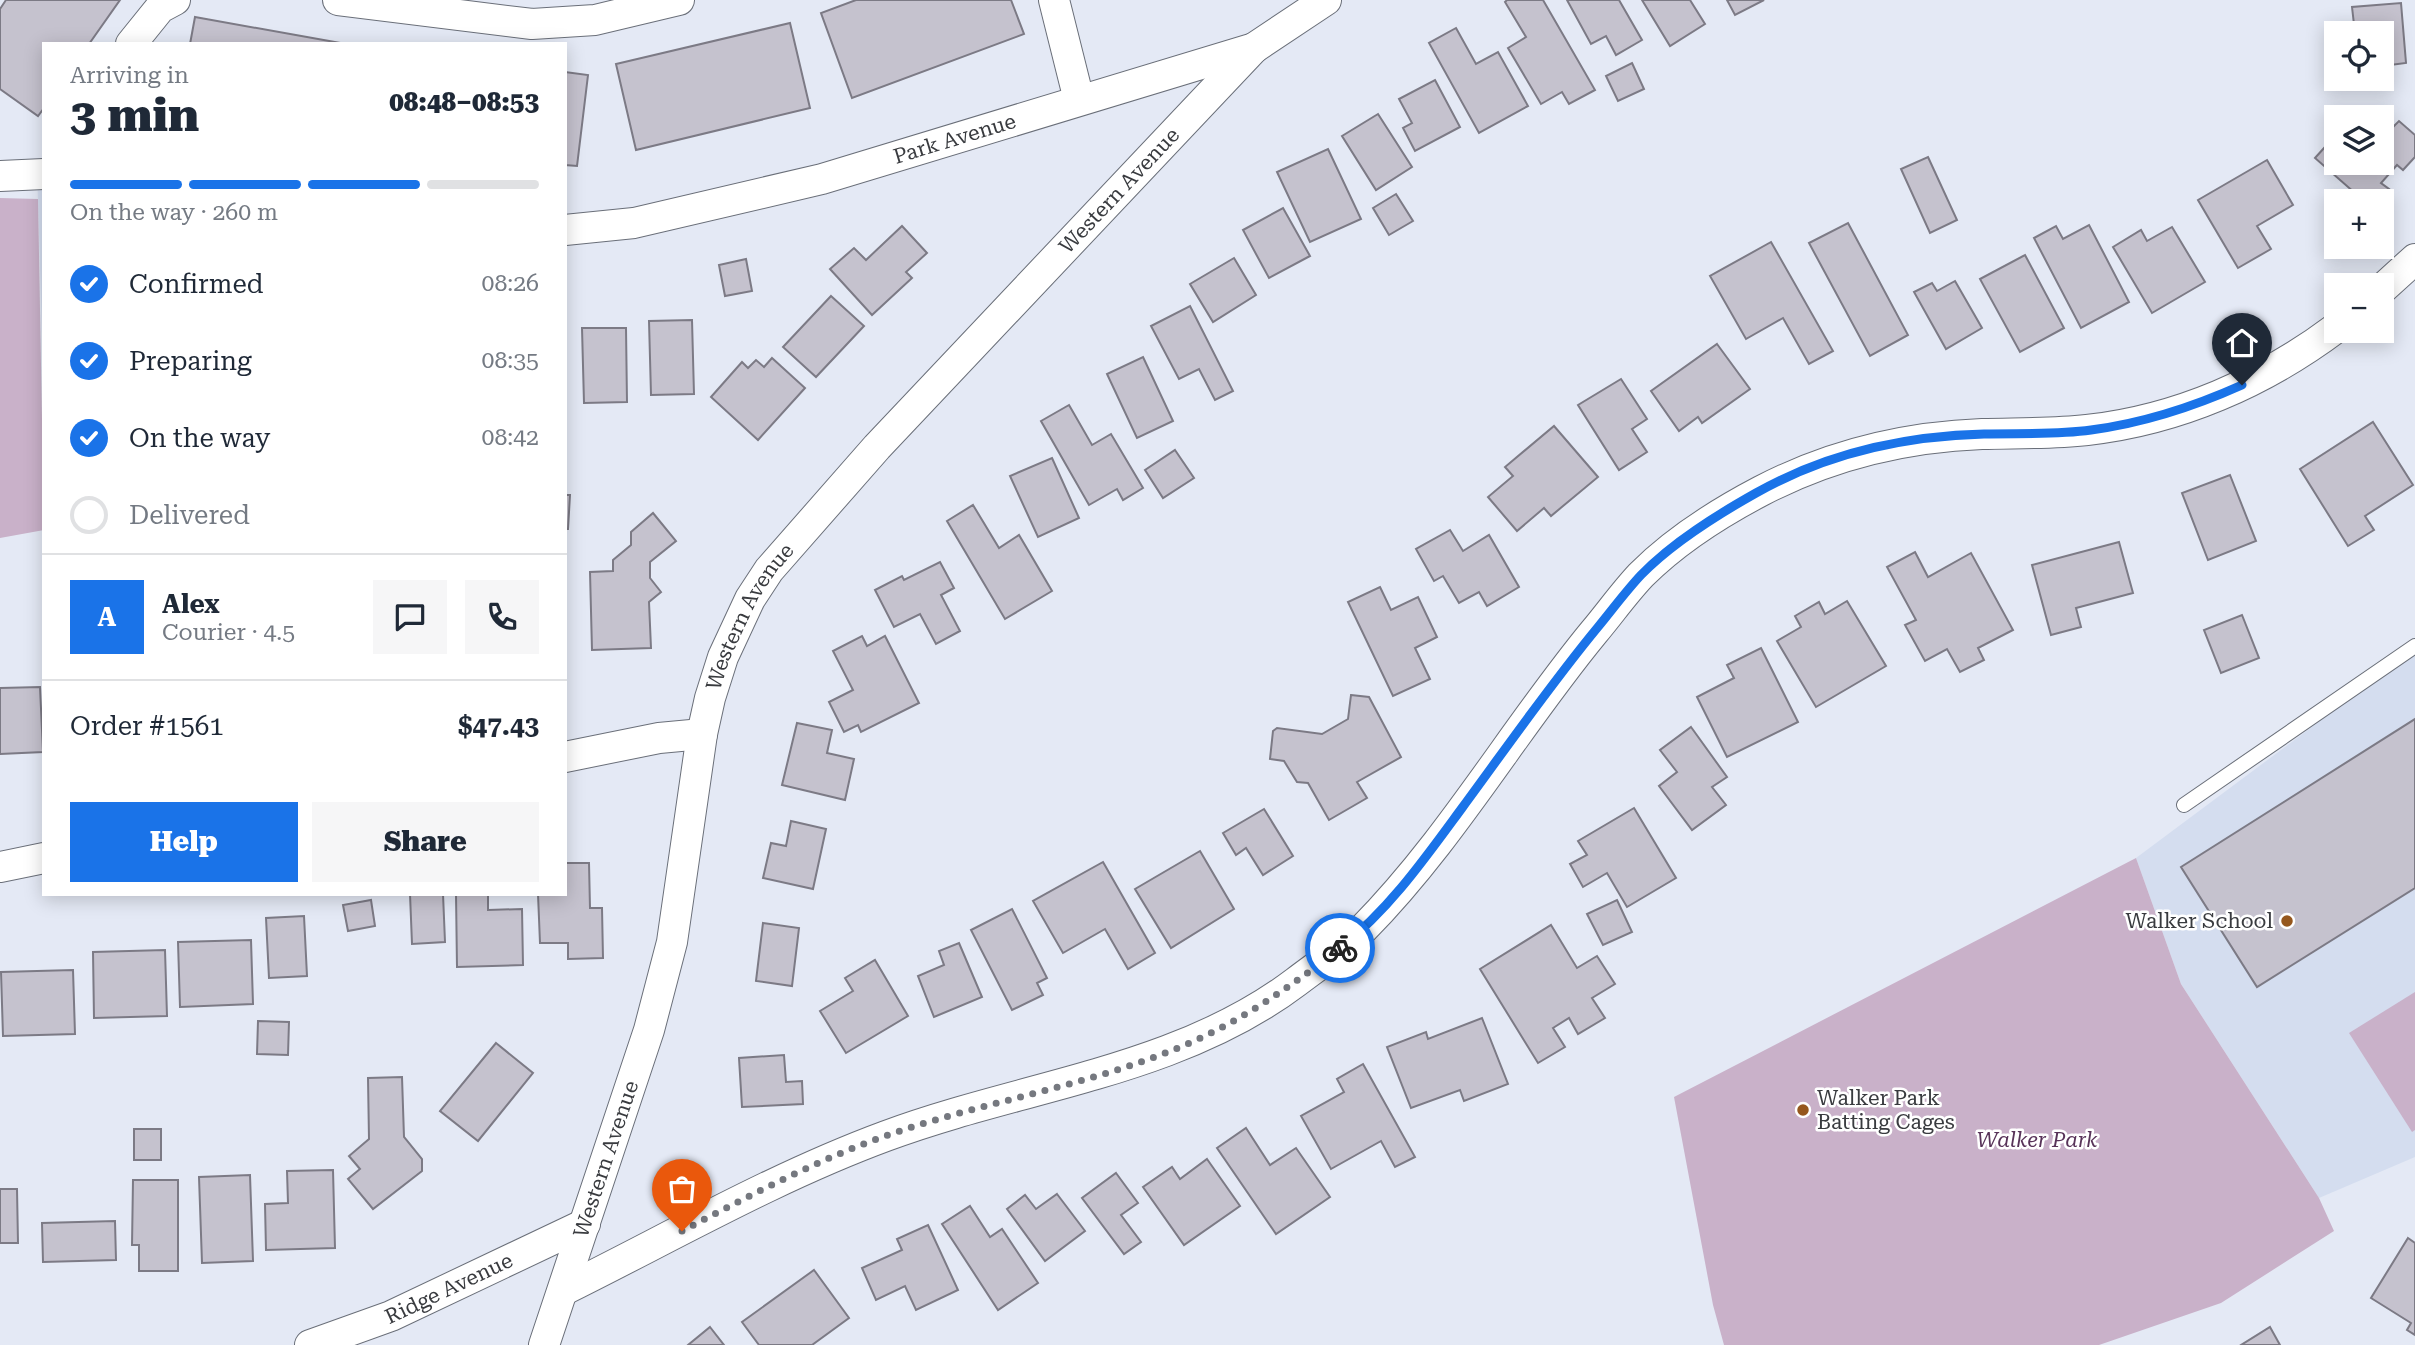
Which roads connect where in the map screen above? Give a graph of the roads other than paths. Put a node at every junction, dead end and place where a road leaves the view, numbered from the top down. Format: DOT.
graph roads {
  1 [pos="175,0"];
  2 [pos="338,0"];
  3 [pos="679,0"];
  4 [pos="1054,0"];
  5 [pos="1326,0"];
  6 [pos="1293,10"];
  7 [pos="133,42"];
  8 [pos="1254,48"];
  9 [pos="1079,100"];
  10 [pos="42,174"];
  11 [pos="0,176"];
  12 [pos="567,230"];
  13 [pos="2415,259"];
  14 [pos="2394,278"];
  15 [pos="2324,336"];
  16 [pos="2415,646"];
  17 [pos="702,734"];
  18 [pos="567,757"];
  19 [pos="2184,805"];
  20 [pos="42,858"];
  21 [pos="0,867"];
  22 [pos="585,1223"];
  23 [pos="565,1290"];
  24 [pos="310,1345"];
  25 [pos="544,1345"];
  1 -- 7 [label="street"];
  2 -- 3 [label="street"];
  4 -- 9 [label="street"];
  5 -- 6 [label="street, Park Avenue"];
  6 -- 8 [label="street, Park Avenue"];
  8 -- 9 [label="street, Park Avenue"];
  8 -- 17 [label="street, Western Avenue"];
  9 -- 12 [label="street, Park Avenue"];
  10 -- 11 [label="street"];
  13 -- 14 [label="street"];
  15 -- 23 [label="street"];
  16 -- 19 [label="lane"];
  17 -- 18 [label="street"];
  17 -- 22 [label="street, Western Avenue"];
  20 -- 21 [label="street"];
  22 -- 23 [label="street, Western Avenue"];
  22 -- 24 [label="street, Ridge Avenue"];
  23 -- 25 [label="street, Western Avenue"];
}
